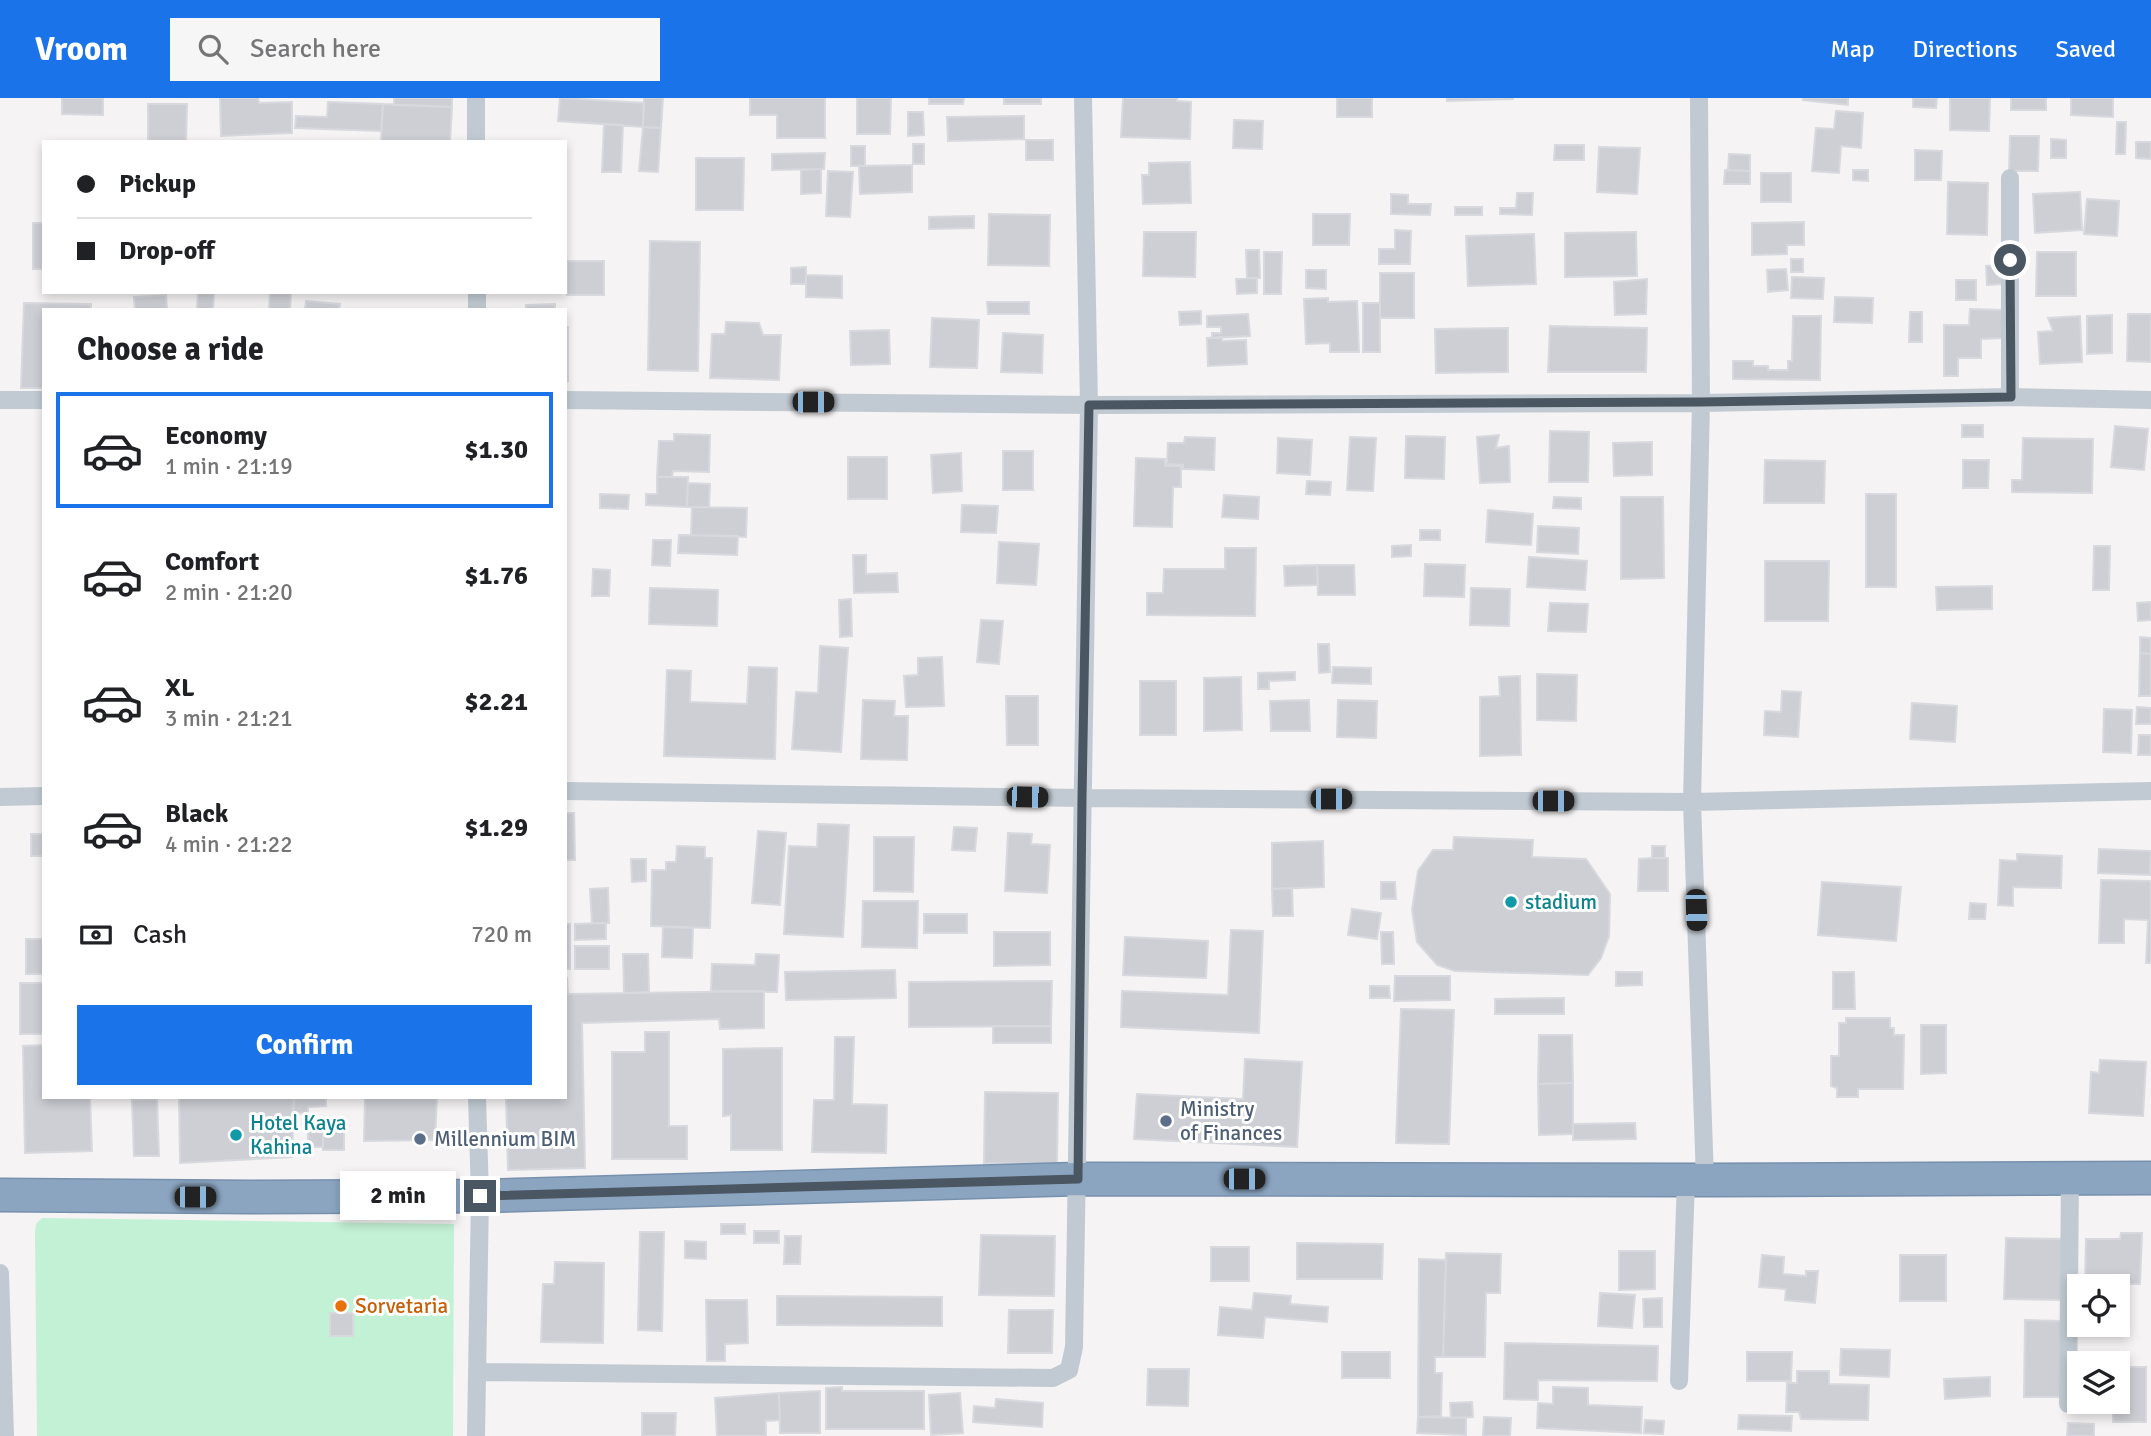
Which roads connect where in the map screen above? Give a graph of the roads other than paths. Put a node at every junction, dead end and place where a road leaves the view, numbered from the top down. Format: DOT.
graph roads {
  1 [pos="476,98"];
  2 [pos="1083,98"];
  3 [pos="1699,98"];
  4 [pos="476,140"];
  5 [pos="2010,178"];
  6 [pos="2011,397"];
  7 [pos="0,400"];
  8 [pos="42,400"];
  9 [pos="567,400"];
  10 [pos="2151,400"];
  11 [pos="1701,402"];
  12 [pos="1089,405"];
  13 [pos="567,791"];
  14 [pos="2151,791"];
  15 [pos="42,796"];
  16 [pos="0,797"];
  17 [pos="1082,798"];
  18 [pos="1692,802"];
  19 [pos="477,1099"];
  20 [pos="2070,1178"];
  21 [pos="2151,1178"];
  22 [pos="1078,1179"];
  23 [pos="1696,1180"];
  24 [pos="0,1195"];
  25 [pos="480,1196"];
  26 [pos="0,1273"];
  27 [pos="2068,1351"];
  28 [pos="478,1372"];
  29 [pos="1679,1381"];
  30 [pos="5,1436"];
  31 [pos="476,1436"];
  1 -- 4 [label="street"];
  2 -- 12 [label="street"];
  3 -- 11 [label="street"];
  5 -- 6 [label="street"];
  6 -- 10 [label="street"];
  6 -- 11 [label="street"];
  7 -- 8 [label="street"];
  9 -- 12 [label="street"];
  11 -- 12 [label="street"];
  11 -- 18 [label="street"];
  12 -- 17 [label="street"];
  13 -- 17 [label="street"];
  14 -- 18 [label="street"];
  15 -- 16 [label="street"];
  17 -- 18 [label="street"];
  17 -- 22 [label="street"];
  18 -- 23 [label="street"];
  19 -- 25 [label="street"];
  20 -- 21 [label="highway"];
  20 -- 23 [label="highway"];
  20 -- 27 [label="street"];
  22 -- 23 [label="highway"];
  22 -- 25 [label="highway"];
  22 -- 28 [label="street"];
  23 -- 29 [label="street"];
  24 -- 25 [label="highway"];
  25 -- 28 [label="street"];
  26 -- 30 [label="street"];
  28 -- 31 [label="street"];
}
